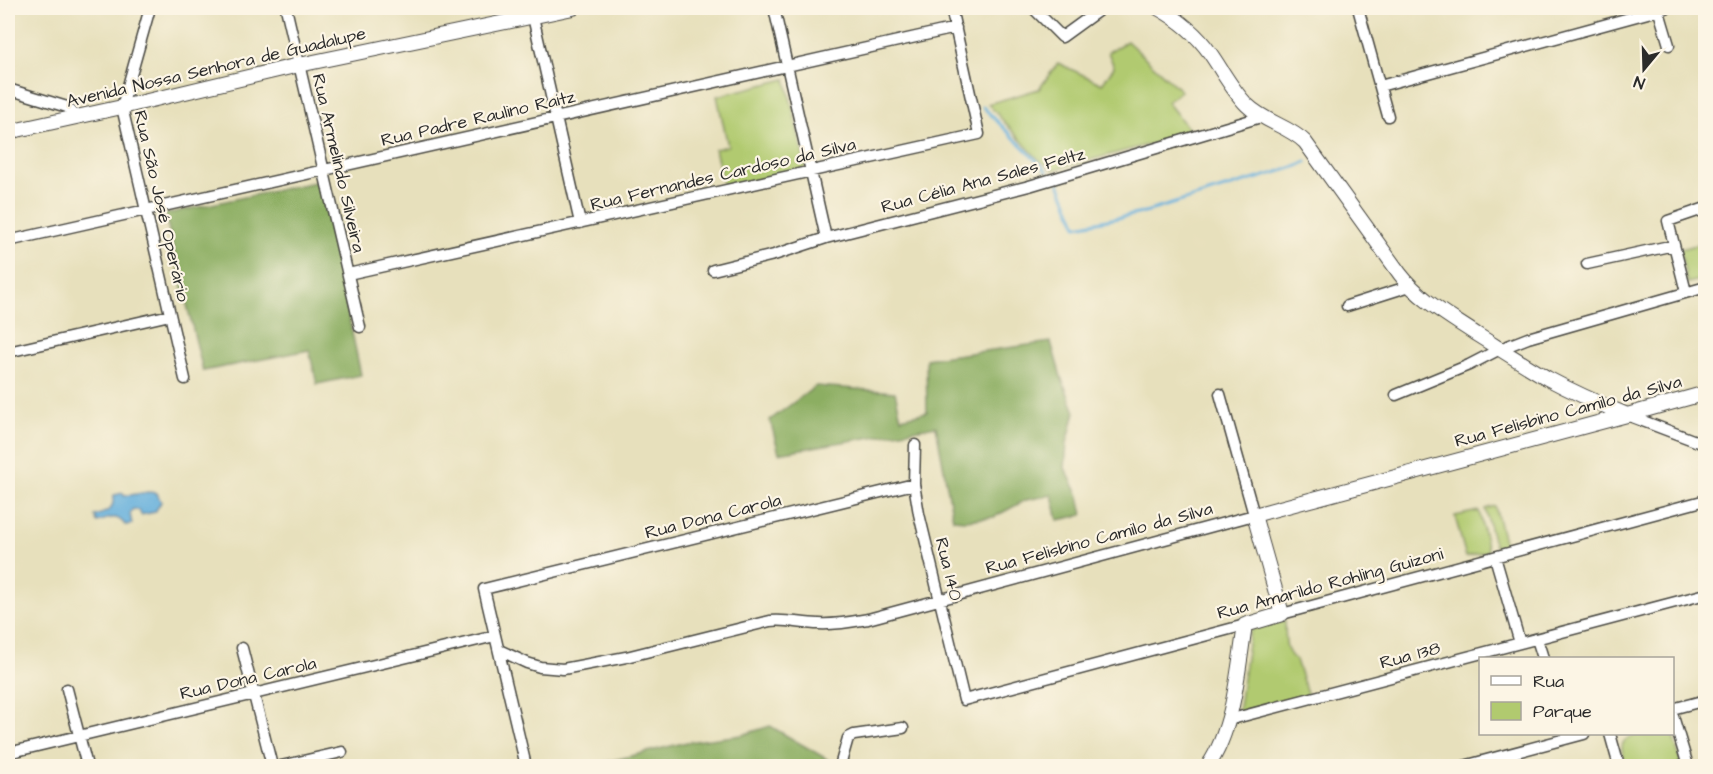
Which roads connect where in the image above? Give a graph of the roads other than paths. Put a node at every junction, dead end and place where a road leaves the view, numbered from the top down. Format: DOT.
graph roads {
  1 [pos="150,8"];
  2 [pos="286,8"];
  3 [pos="573,8"];
  4 [pos="774,8"];
  5 [pos="951,8"];
  6 [pos="1033,8"];
  7 [pos="1102,8"];
  8 [pos="1180,8"];
  9 [pos="1358,8"];
  10 [pos="1661,8"];
  11 [pos="1161,9"];
  12 [pos="532,12"];
  13 [pos="956,28"];
  14 [pos="1669,45"];
  15 [pos="299,64"];
  16 [pos="787,66"];
  17 [pos="1380,86"];
  18 [pos="8,89"];
  19 [pos="122,107"];
  20 [pos="1388,116"];
  21 [pos="75,117"];
  22 [pos="1261,117"];
  23 [pos="556,118"];
  24 [pos="8,132"];
  25 [pos="323,170"];
  26 [pos="811,172"];
  27 [pos="1706,208"];
  28 [pos="146,210"];
  29 [pos="580,223"];
  30 [pos="826,238"];
  31 [pos="8,241"];
  32 [pos="1674,245"];
  33 [pos="1587,264"];
  34 [pos="713,270"];
  35 [pos="348,274"];
  36 [pos="1410,286"];
  37 [pos="1706,287"];
  38 [pos="1686,292"];
  39 [pos="1347,306"];
  40 [pos="170,315"];
  41 [pos="360,327"];
  42 [pos="1500,349"];
  43 [pos="8,352"];
  44 [pos="184,379"];
  45 [pos="1706,393"];
  46 [pos="1220,394"];
  47 [pos="1395,395"];
  48 [pos="1627,415"];
  49 [pos="915,445"];
  50 [pos="1706,445"];
  51 [pos="914,484"];
  52 [pos="1706,500"];
  53 [pos="1254,515"];
  54 [pos="1495,557"];
  55 [pos="1706,594"];
  56 [pos="939,599"];
  57 [pos="1282,615"];
  58 [pos="1245,625"];
  59 [pos="495,636"];
  60 [pos="1537,639"];
  61 [pos="1520,643"];
  62 [pos="242,648"];
  63 [pos="499,650"];
  64 [pos="1543,657"];
  65 [pos="68,689"];
  66 [pos="254,694"];
  67 [pos="964,700"];
  68 [pos="1706,700"];
  69 [pos="1674,710"];
  70 [pos="1674,718"];
  71 [pos="1228,720"];
  72 [pos="903,728"];
  73 [pos="1610,735"];
  74 [pos="79,736"];
  75 [pos="1564,736"];
  76 [pos="8,753"];
  77 [pos="342,753"];
  78 [pos="87,766"];
  79 [pos="272,766"];
  80 [pos="284,766"];
  81 [pos="526,766"];
  82 [pos="840,766"];
  83 [pos="1208,766"];
  84 [pos="1464,766"];
  85 [pos="1619,766"];
  86 [pos="1688,766"];
  1 -- 19 [label="street, Rua São José Operário"];
  2 -- 15 [label="street, Rua Armelindo Silveira"];
  3 -- 12 [label="street, Avenida Nossa Senhora de Guadalupe"];
  4 -- 16 [label="street"];
  5 -- 13 [label="street, Rua Fernandes Cardoso da Silva"];
  6 -- 7 [label="street"];
  8 -- 11 [label="street"];
  9 -- 17 [label="street"];
  10 -- 14 [label="street"];
  10 -- 17 [label="street"];
  11 -- 22 [label="street"];
  12 -- 15 [label="street, Avenida Nossa Senhora de Guadalupe"];
  12 -- 23 [label="street"];
  13 -- 16 [label="street, Rua Padre Raulino Raitz"];
  13 -- 26 [label="street, Rua Fernandes Cardoso da Silva"];
  15 -- 19 [label="street, Avenida Nossa Senhora de Guadalupe"];
  15 -- 25 [label="street, Rua Armelindo Silveira"];
  16 -- 23 [label="street, Rua Padre Raulino Raitz"];
  16 -- 26 [label="street"];
  17 -- 20 [label="street"];
  18 -- 21 [label="street"];
  19 -- 21 [label="street, Avenida Nossa Senhora de Guadalupe"];
  19 -- 28 [label="street, Rua São José Operário"];
  21 -- 24 [label="street, Avenida Nossa Senhora de Guadalupe"];
  22 -- 30 [label="street, Rua Célia Ana Sales Feltz"];
  22 -- 36 [label="street"];
  23 -- 25 [label="street, Rua Padre Raulino Raitz"];
  23 -- 29 [label="street"];
  25 -- 28 [label="street, Rua Padre Raulino Raitz"];
  25 -- 35 [label="street, Rua Armelindo Silveira"];
  26 -- 29 [label="street, Rua Fernandes Cardoso da Silva"];
  26 -- 30 [label="street"];
  27 -- 32 [label="street"];
  28 -- 31 [label="street, Rua Padre Raulino Raitz"];
  28 -- 40 [label="street, Rua São José Operário"];
  29 -- 35 [label="street, Rua Fernandes Cardoso da Silva"];
  30 -- 34 [label="street, Rua Célia Ana Sales Feltz"];
  32 -- 33 [label="street"];
  32 -- 38 [label="street"];
  35 -- 41 [label="street, Rua Armelindo Silveira"];
  36 -- 39 [label="street"];
  36 -- 42 [label="street"];
  37 -- 38 [label="street"];
  38 -- 42 [label="street"];
  40 -- 43 [label="street"];
  40 -- 44 [label="street, Rua São José Operário"];
  42 -- 47 [label="street"];
  42 -- 48 [label="street"];
  45 -- 48 [label="street, Rua Felisbino Camilo da Silva"];
  46 -- 53 [label="street"];
  48 -- 50 [label="street"];
  48 -- 53 [label="street, Rua Felisbino Camilo da Silva"];
  49 -- 51 [label="street, Rua 140"];
  51 -- 56 [label="street, Rua 140"];
  51 -- 59 [label="street, Rua Dona Carola"];
  52 -- 54 [label="street, Rua Amarildo Rohling Guizoni"];
  53 -- 56 [label="street, Rua Felisbino Camilo da Silva"];
  53 -- 57 [label="street"];
  54 -- 57 [label="street, Rua Amarildo Rohling Guizoni"];
  54 -- 61 [label="street"];
  55 -- 60 [label="street, Rua 138"];
  56 -- 63 [label="street, Rua Felisbino Camilo da Silva"];
  56 -- 67 [label="street, Rua 140"];
  57 -- 58 [label="street, Rua Amarildo Rohling Guizoni"];
  58 -- 67 [label="street, Rua Amarildo Rohling Guizoni"];
  58 -- 71 [label="street"];
  59 -- 63 [label="street"];
  59 -- 66 [label="street, Rua Dona Carola"];
  60 -- 61 [label="street, Rua 138"];
  60 -- 64 [label="street"];
  61 -- 71 [label="street, Rua 138"];
  62 -- 66 [label="street"];
  63 -- 81 [label="street"];
  65 -- 74 [label="street"];
  66 -- 74 [label="street, Rua Dona Carola"];
  66 -- 79 [label="street"];
  68 -- 69 [label="street"];
  70 -- 86 [label="street"];
  71 -- 83 [label="street"];
  72 -- 82 [label="street"];
  73 -- 85 [label="street"];
  74 -- 76 [label="street, Rua Dona Carola"];
  74 -- 78 [label="street"];
  75 -- 84 [label="street"];
  77 -- 80 [label="street"];
}
